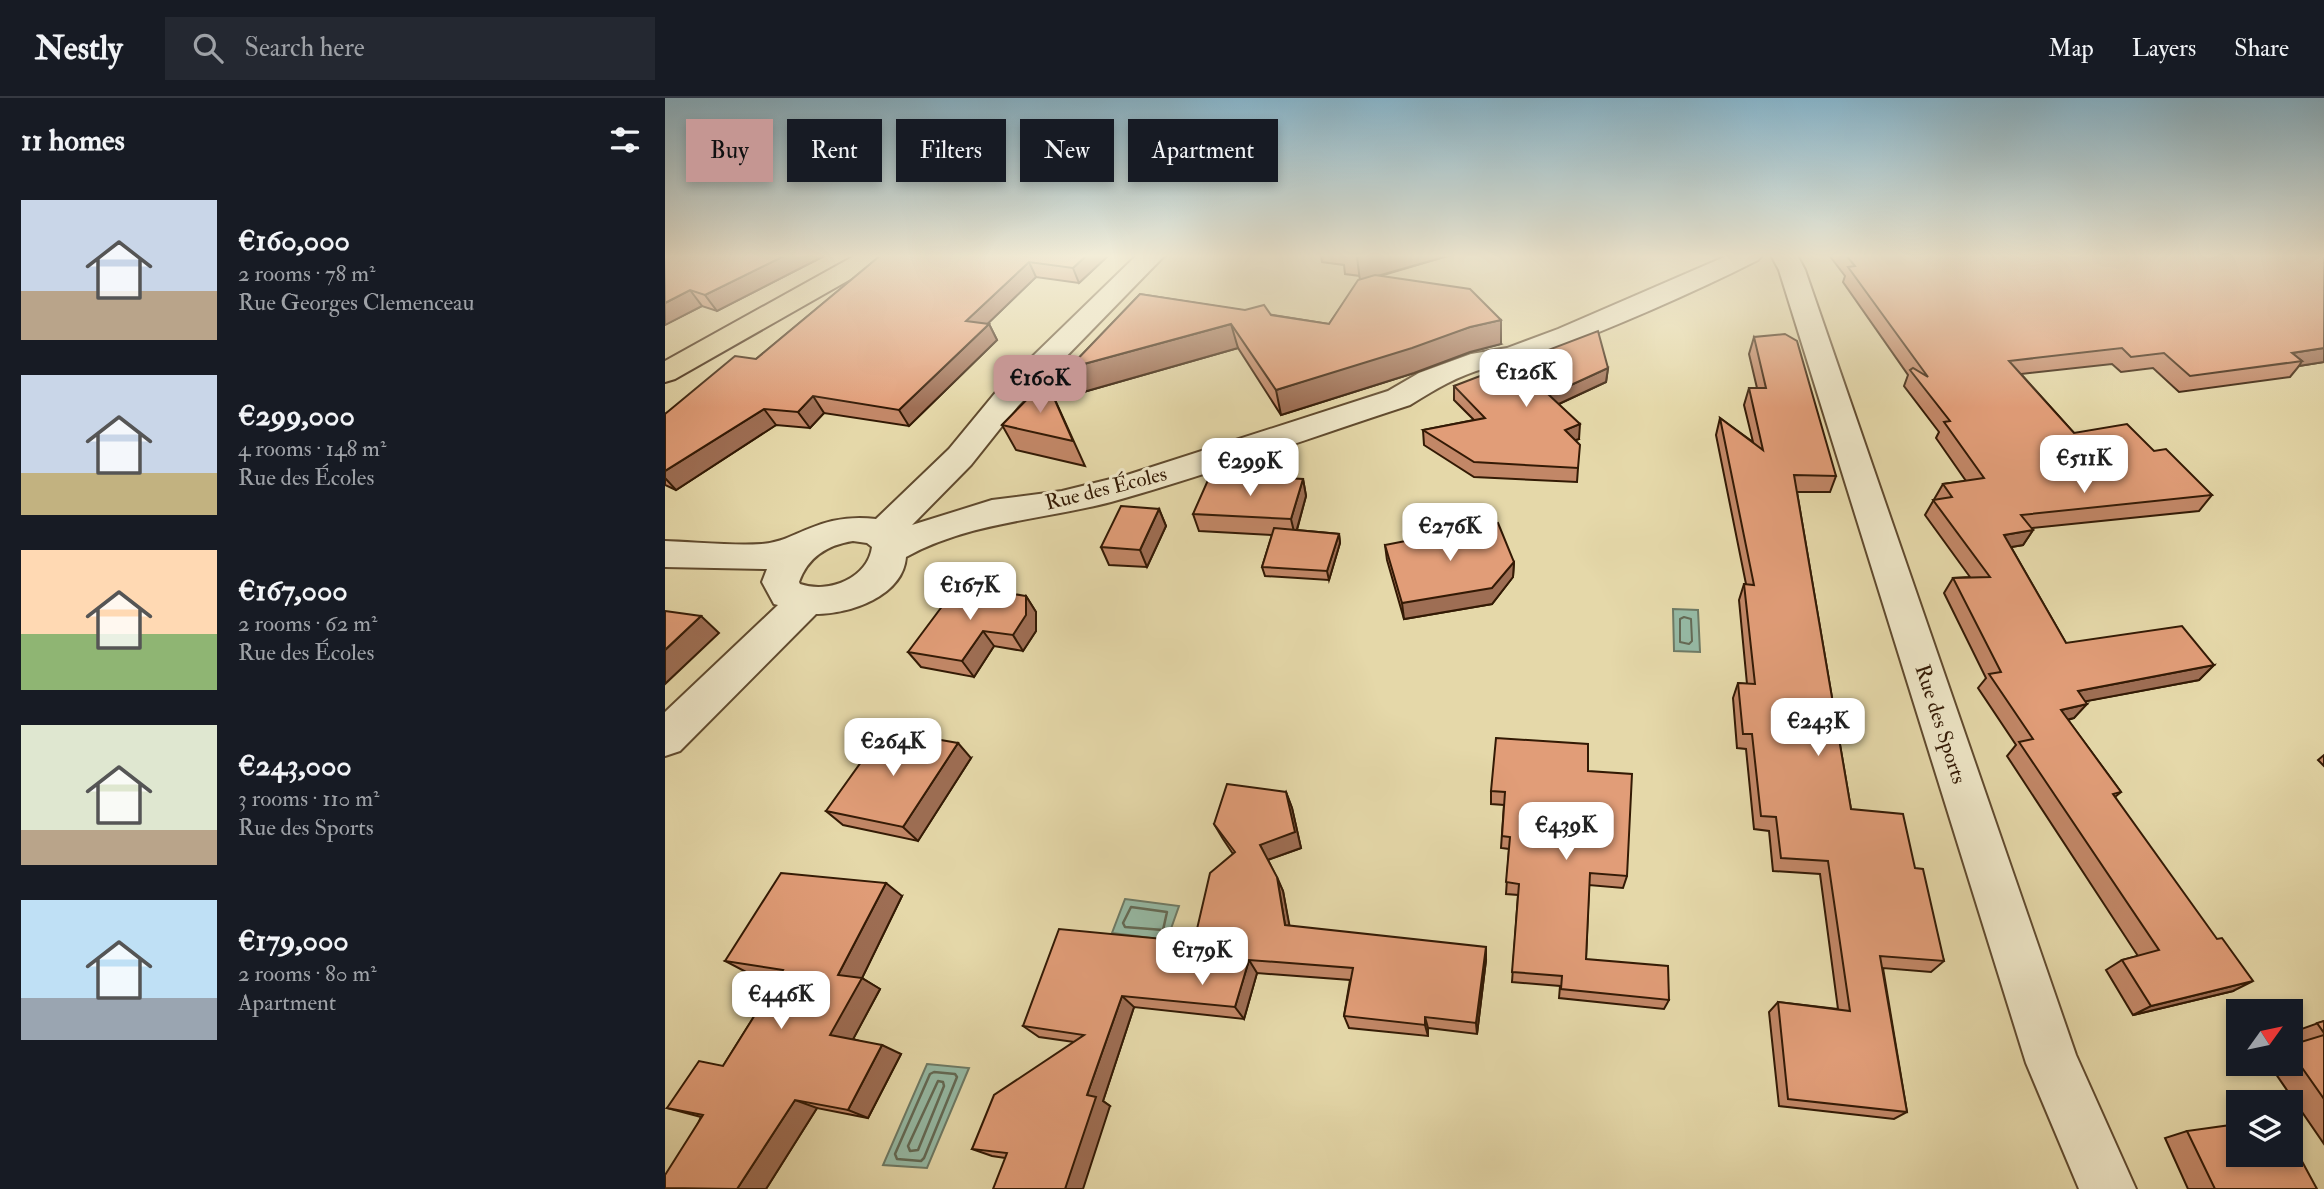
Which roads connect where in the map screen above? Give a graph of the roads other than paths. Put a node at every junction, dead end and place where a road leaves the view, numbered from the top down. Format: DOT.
graph roads {
  1 [pos="784,306"];
  2 [pos="1101,306"];
  3 [pos="1637,306"];
  4 [pos="1805,306"];
  5 [pos="665,373"];
  6 [pos="879,537"];
  7 [pos="803,548"];
  8 [pos="665,554"];
  9 [pos="665,577"];
  10 [pos="794,595"];
  11 [pos="665,738"];
  12 [pos="2108,1189"];
  1 -- 5 [label="main road"];
  2 -- 6 [label="street"];
  3 -- 6 [label="street, Rue des Écoles"];
  4 -- 12 [label="street, Rue des Sports"];
  6 -- 7 [label="street, Rue des Écoles"];
  6 -- 10 [label="street"];
  7 -- 8 [label="street, Rue des Écoles"];
  7 -- 10 [label="street"];
  9 -- 10 [label="street"];
  10 -- 11 [label="street"];
}
